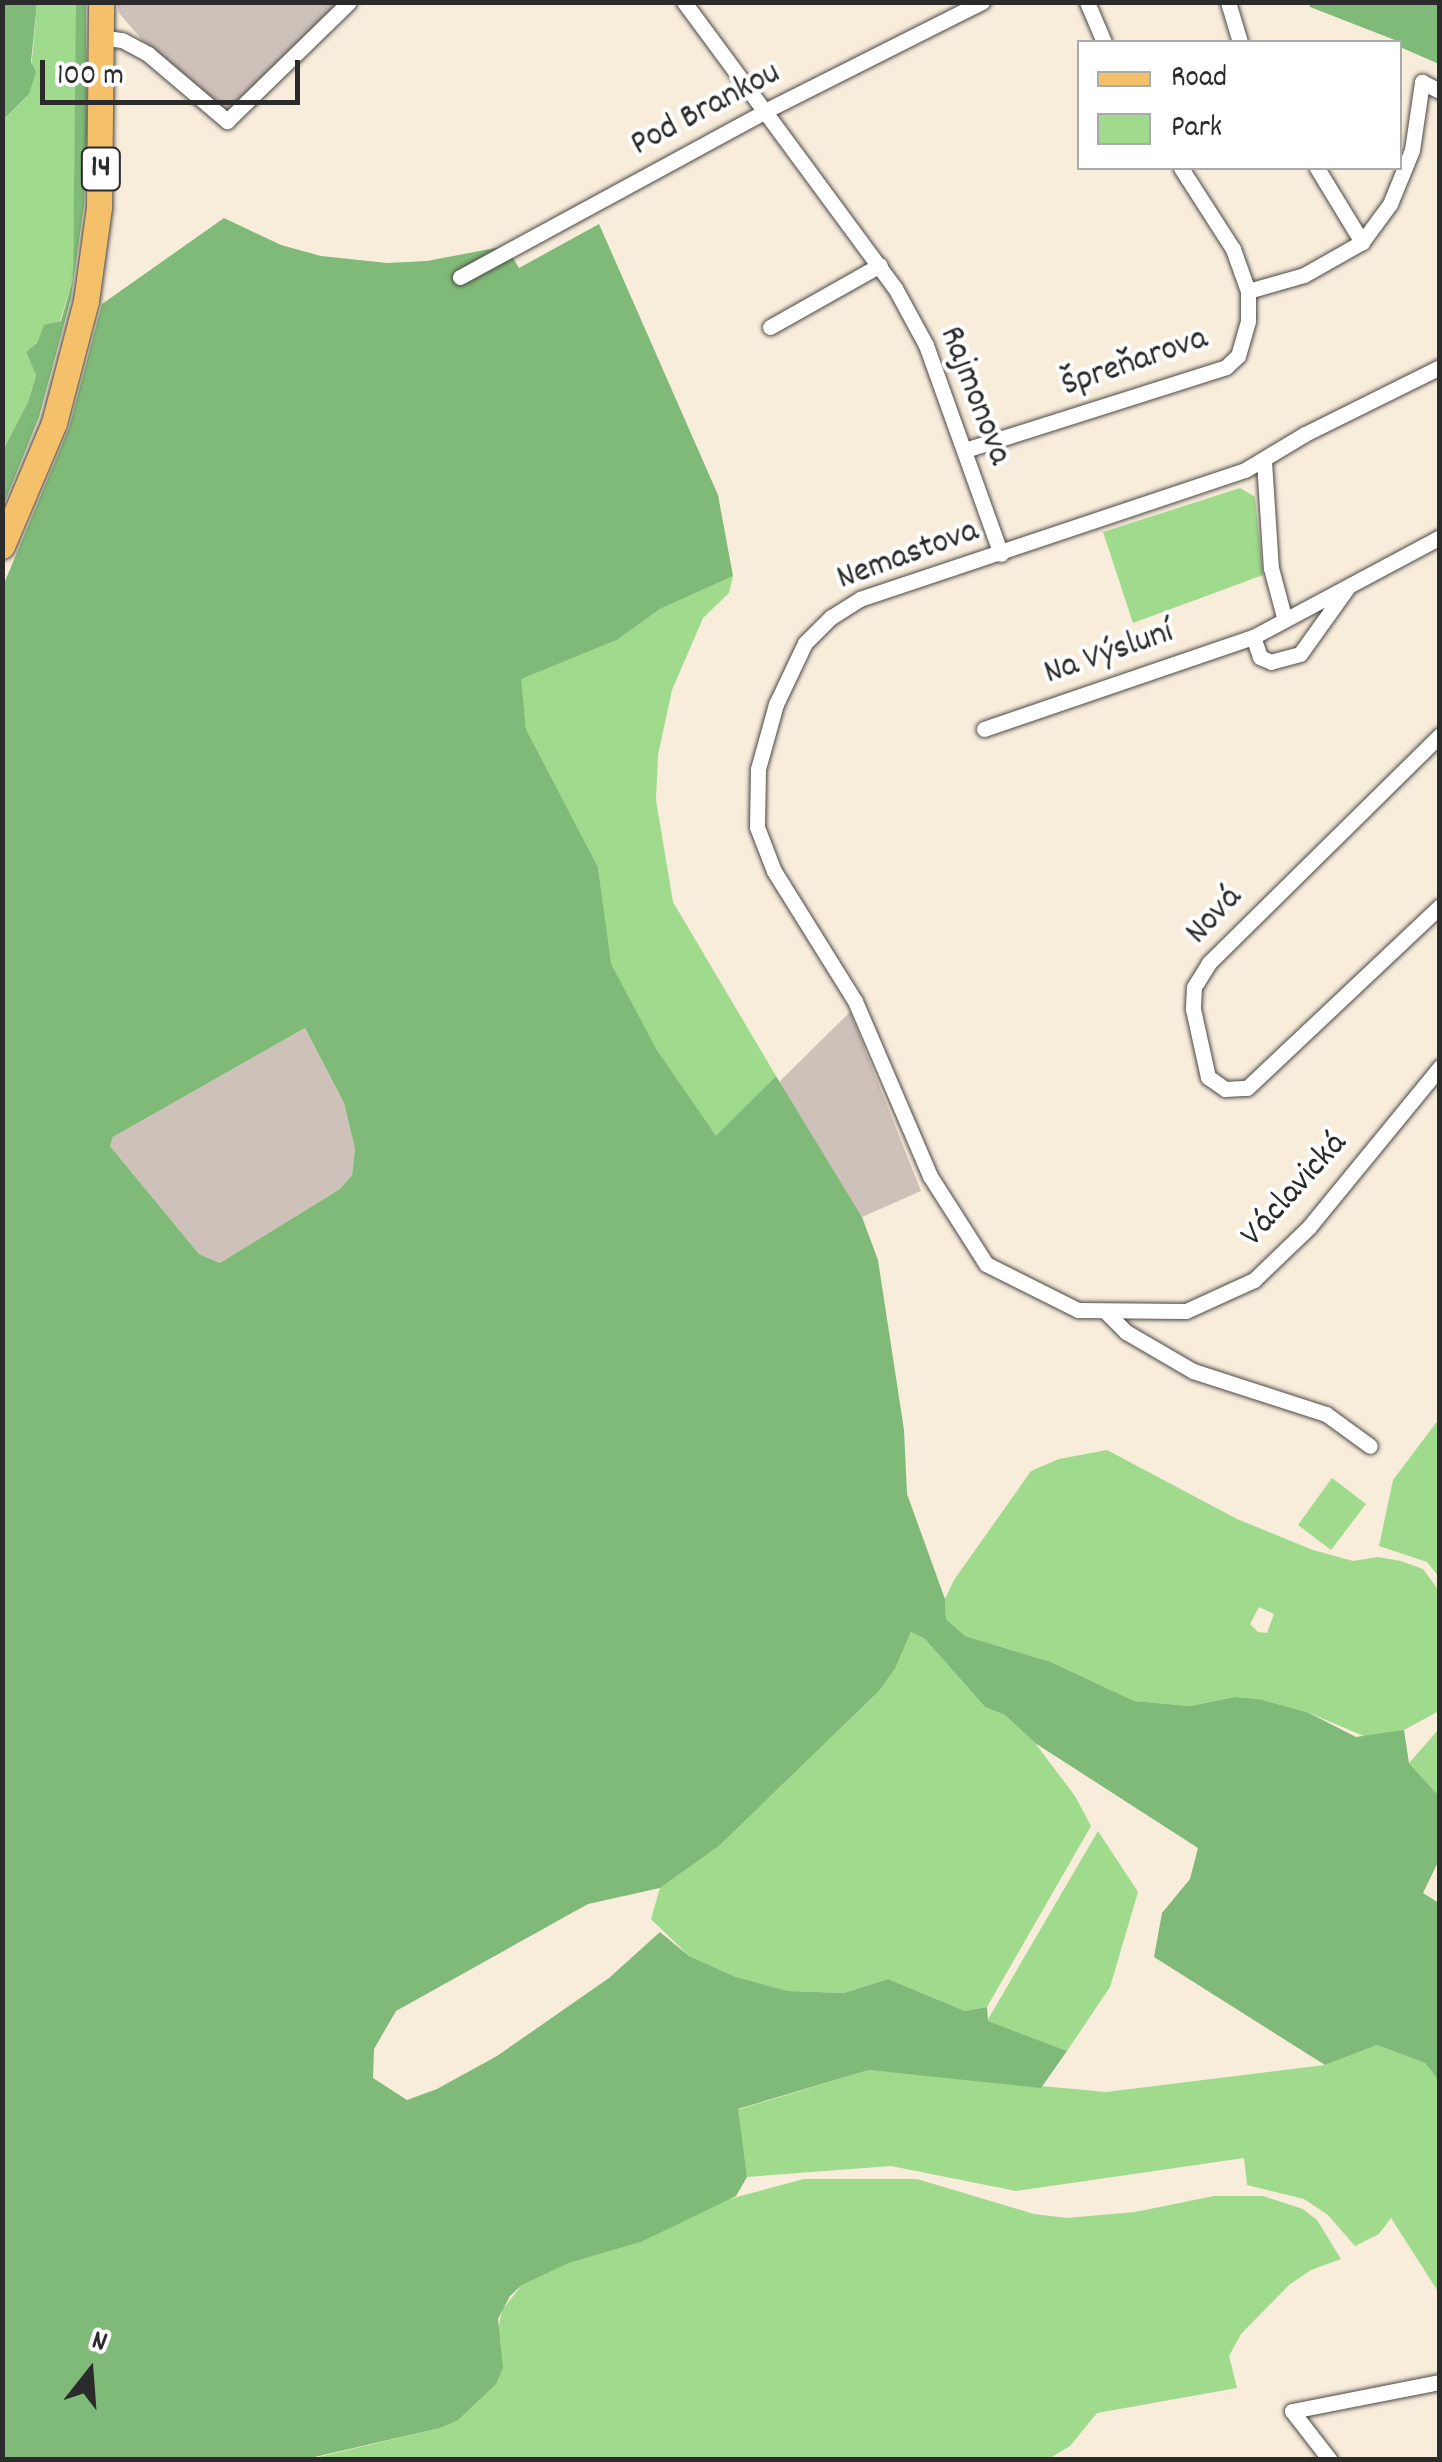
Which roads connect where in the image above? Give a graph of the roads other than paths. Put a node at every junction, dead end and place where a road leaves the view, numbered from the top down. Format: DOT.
graph roads {
  1 [pos="102,2"];
  2 [pos="350,2"];
  3 [pos="684,2"];
  4 [pos="982,2"];
  5 [pos="1088,2"];
  6 [pos="1228,2"];
  7 [pos="100,37"];
  8 [pos="1103,40"];
  9 [pos="1239,40"];
  10 [pos="1440,91"];
  11 [pos="766,110"];
  12 [pos="1182,170"];
  13 [pos="1318,170"];
  14 [pos="1362,242"];
  15 [pos="880,264"];
  16 [pos="460,277"];
  17 [pos="1248,291"];
  18 [pos="770,327"];
  19 [pos="1440,366"];
  20 [pos="965,450"];
  21 [pos="1264,461"];
  22 [pos="1440,538"];
  23 [pos="2,546"];
  24 [pos="1001,554"];
  25 [pos="1348,587"];
  26 [pos="1284,617"];
  27 [pos="1253,637"];
  28 [pos="984,729"];
  29 [pos="1440,734"];
  30 [pos="1440,906"];
  31 [pos="873,1041"];
  32 [pos="1440,1067"];
  33 [pos="1106,1312"];
  34 [pos="1370,1446"];
  35 [pos="1440,2382"];
  36 [pos="1330,2460"];
  1 -- 7 [label="main road, 14"];
  2 -- 7 [label="street"];
  3 -- 11 [label="street, Rajmonova"];
  4 -- 11 [label="street, Pod Brankou"];
  5 -- 8 [label="street"];
  6 -- 9 [label="street"];
  7 -- 23 [label="main road, 14"];
  10 -- 14 [label="street"];
  11 -- 15 [label="street, Rajmonova"];
  11 -- 16 [label="street, Pod Brankou"];
  12 -- 17 [label="street, Špreňarova"];
  13 -- 14 [label="street"];
  14 -- 17 [label="street"];
  15 -- 18 [label="street"];
  15 -- 20 [label="street, Rajmonova"];
  17 -- 20 [label="street, Špreňarova"];
  19 -- 21 [label="street, Nemastova"];
  20 -- 24 [label="street, Rajmonova"];
  21 -- 24 [label="street, Nemastova"];
  21 -- 26 [label="street"];
  22 -- 25 [label="street, Na Výsluní"];
  24 -- 31 [label="street, Nemastova"];
  25 -- 26 [label="street, Na Výsluní"];
  25 -- 27 [label="street, Na Výsluní"];
  26 -- 27 [label="street, Na Výsluní"];
  27 -- 28 [label="street, Na Výsluní"];
  29 -- 30 [label="street, Nová"];
  31 -- 33 [label="street, Václavická"];
  32 -- 33 [label="street, Václavická"];
  33 -- 34 [label="street, Václavická"];
  35 -- 36 [label="street"];
}
